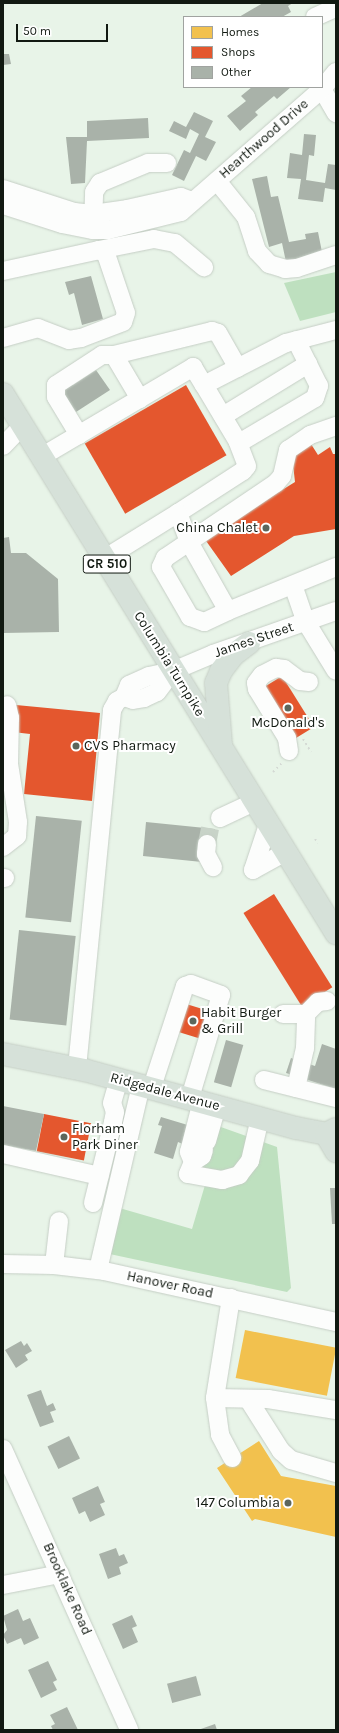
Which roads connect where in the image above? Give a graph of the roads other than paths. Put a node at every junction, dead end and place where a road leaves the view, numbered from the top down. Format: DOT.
graph roads {
  1 [pos="335,7"];
  2 [pos="317,16"];
  3 [pos="336,75"];
  4 [pos="322,89"];
  5 [pos="336,113"];
  6 [pos="167,163"];
  7 [pos="217,181"];
  8 [pos="3,189"];
  9 [pos="3,205"];
  10 [pos="93,222"];
  11 [pos="99,250"];
  12 [pos="336,255"];
  13 [pos="204,267"];
  14 [pos="3,270"];
  15 [pos="334,336"];
  16 [pos="3,338"];
  17 [pos="296,340"];
  18 [pos="114,354"];
  19 [pos="308,364"];
  20 [pos="238,368"];
  21 [pos="204,385"];
  22 [pos="3,394"];
  23 [pos="140,398"];
  24 [pos="223,416"];
  25 [pos="22,426"];
  26 [pos="336,426"];
  27 [pos="79,435"];
  28 [pos="239,443"];
  29 [pos="3,446"];
  30 [pos="41,457"];
  31 [pos="178,513"];
  32 [pos="189,542"];
  33 [pos="104,559"];
  34 [pos="336,568"];
  35 [pos="293,585"];
  36 [pos="228,611"];
  37 [pos="336,611"];
  38 [pos="306,622"];
  39 [pos="249,643"];
  40 [pos="173,671"];
  41 [pos="336,671"];
  42 [pos="309,682"];
  43 [pos="7,705"];
  44 [pos="22,734"];
  45 [pos="221,748"];
  46 [pos="286,756"];
  47 [pos="11,776"];
  48 [pos="254,802"];
  49 [pos="268,825"];
  50 [pos="3,848"];
  51 [pos="286,852"];
  52 [pos="213,867"];
  53 [pos="336,933"];
  54 [pos="327,1000"];
  55 [pos="283,1014"];
  56 [pos="306,1014"];
  57 [pos="3,1054"];
  58 [pos="77,1068"];
  59 [pos="119,1079"];
  60 [pos="264,1080"];
  61 [pos="146,1086"];
  62 [pos="296,1088"];
  63 [pos="336,1098"];
  64 [pos="203,1102"];
  65 [pos="260,1118"];
  66 [pos="333,1138"];
  67 [pos="3,1154"];
  68 [pos="198,1157"];
  69 [pos="100,1176"];
  70 [pos="93,1203"];
  71 [pos="60,1221"];
  72 [pos="3,1264"];
  73 [pos="54,1265"];
  74 [pos="98,1270"];
  75 [pos="231,1298"];
  76 [pos="336,1322"];
  77 [pos="215,1398"];
  78 [pos="248,1399"];
  79 [pos="336,1410"];
  80 [pos="3,1449"];
  81 [pos="232,1458"];
  82 [pos="336,1473"];
  83 [pos="60,1574"];
  84 [pos="3,1585"];
  85 [pos="129,1730"];
  1 -- 2 [label="street"];
  3 -- 4 [label="street, Hearthwood Drive"];
  4 -- 5 [label="street"];
  4 -- 7 [label="street, Hearthwood Drive"];
  6 -- 10 [label="street"];
  7 -- 10 [label="street, Hearthwood Drive"];
  7 -- 12 [label="street"];
  8 -- 10 [label="street, Hearthwood Drive"];
  9 -- 10 [label="street, Hearthwood Drive"];
  11 -- 13 [label="street"];
  11 -- 14 [label="street"];
  11 -- 16 [label="street"];
  15 -- 17 [label="street"];
  17 -- 19 [label="street"];
  17 -- 20 [label="street"];
  18 -- 20 [label="street"];
  18 -- 23 [label="street"];
  18 -- 27 [label="street"];
  19 -- 24 [label="street"];
  19 -- 28 [label="street"];
  20 -- 21 [label="street"];
  21 -- 23 [label="street"];
  21 -- 24 [label="street"];
  22 -- 25 [label="main road, Columbia Turnpike / CR 510"];
  23 -- 27 [label="street"];
  24 -- 28 [label="street"];
  25 -- 29 [label="street"];
  25 -- 30 [label="main road, Columbia Turnpike / CR 510"];
  26 -- 32 [label="street"];
  27 -- 30 [label="street"];
  28 -- 31 [label="street"];
  30 -- 33 [label="main road, Columbia Turnpike / CR 510"];
  31 -- 32 [label="street"];
  31 -- 33 [label="street"];
  32 -- 36 [label="street"];
  32 -- 36 [label="street"];
  33 -- 40 [label="main road, Columbia Turnpike / CR 510"];
  34 -- 35 [label="street"];
  35 -- 36 [label="street"];
  35 -- 38 [label="street"];
  37 -- 38 [label="street, James Street"];
  38 -- 39 [label="street, James Street"];
  38 -- 41 [label="street"];
  39 -- 40 [label="street, James Street"];
  39 -- 45 [label="main road"];
  40 -- 45 [label="main road, Columbia Turnpike / CR 510"];
  40 -- 58 [label="street"];
  42 -- 46 [label="street"];
  43 -- 47 [label="street"];
  44 -- 47 [label="street"];
  45 -- 48 [label="main road, Columbia Turnpike / CR 510"];
  47 -- 50 [label="street"];
  48 -- 49 [label="main road, Columbia Turnpike / CR 510"];
  48 -- 52 [label="street"];
  49 -- 51 [label="main road, Columbia Turnpike / CR 510"];
  49 -- 51 [label="street"];
  51 -- 53 [label="main road, Columbia Turnpike / CR 510"];
  54 -- 56 [label="street"];
  55 -- 56 [label="street"];
  56 -- 62 [label="street"];
  57 -- 58 [label="main road, Ridgedale Avenue"];
  58 -- 59 [label="main road, Ridgedale Avenue"];
  59 -- 61 [label="main road, Ridgedale Avenue"];
  59 -- 69 [label="street"];
  60 -- 62 [label="street"];
  61 -- 64 [label="main road, Ridgedale Avenue"];
  61 -- 64 [label="street"];
  61 -- 74 [label="street"];
  62 -- 63 [label="street"];
  64 -- 65 [label="main road, Ridgedale Avenue"];
  64 -- 68 [label="street"];
  64 -- 68 [label="street"];
  65 -- 66 [label="main road, Ridgedale Avenue"];
  65 -- 68 [label="street"];
  67 -- 69 [label="street"];
  69 -- 70 [label="street"];
  71 -- 73 [label="street"];
  72 -- 73 [label="street, Hanover Road"];
  73 -- 74 [label="street, Hanover Road"];
  74 -- 75 [label="street, Hanover Road"];
  75 -- 76 [label="street, Hanover Road"];
  75 -- 77 [label="street"];
  77 -- 78 [label="street"];
  77 -- 81 [label="street"];
  78 -- 79 [label="street"];
  78 -- 82 [label="street"];
  80 -- 83 [label="street, Brooklake Road"];
  83 -- 84 [label="street"];
  83 -- 85 [label="street, Brooklake Road"];
}
